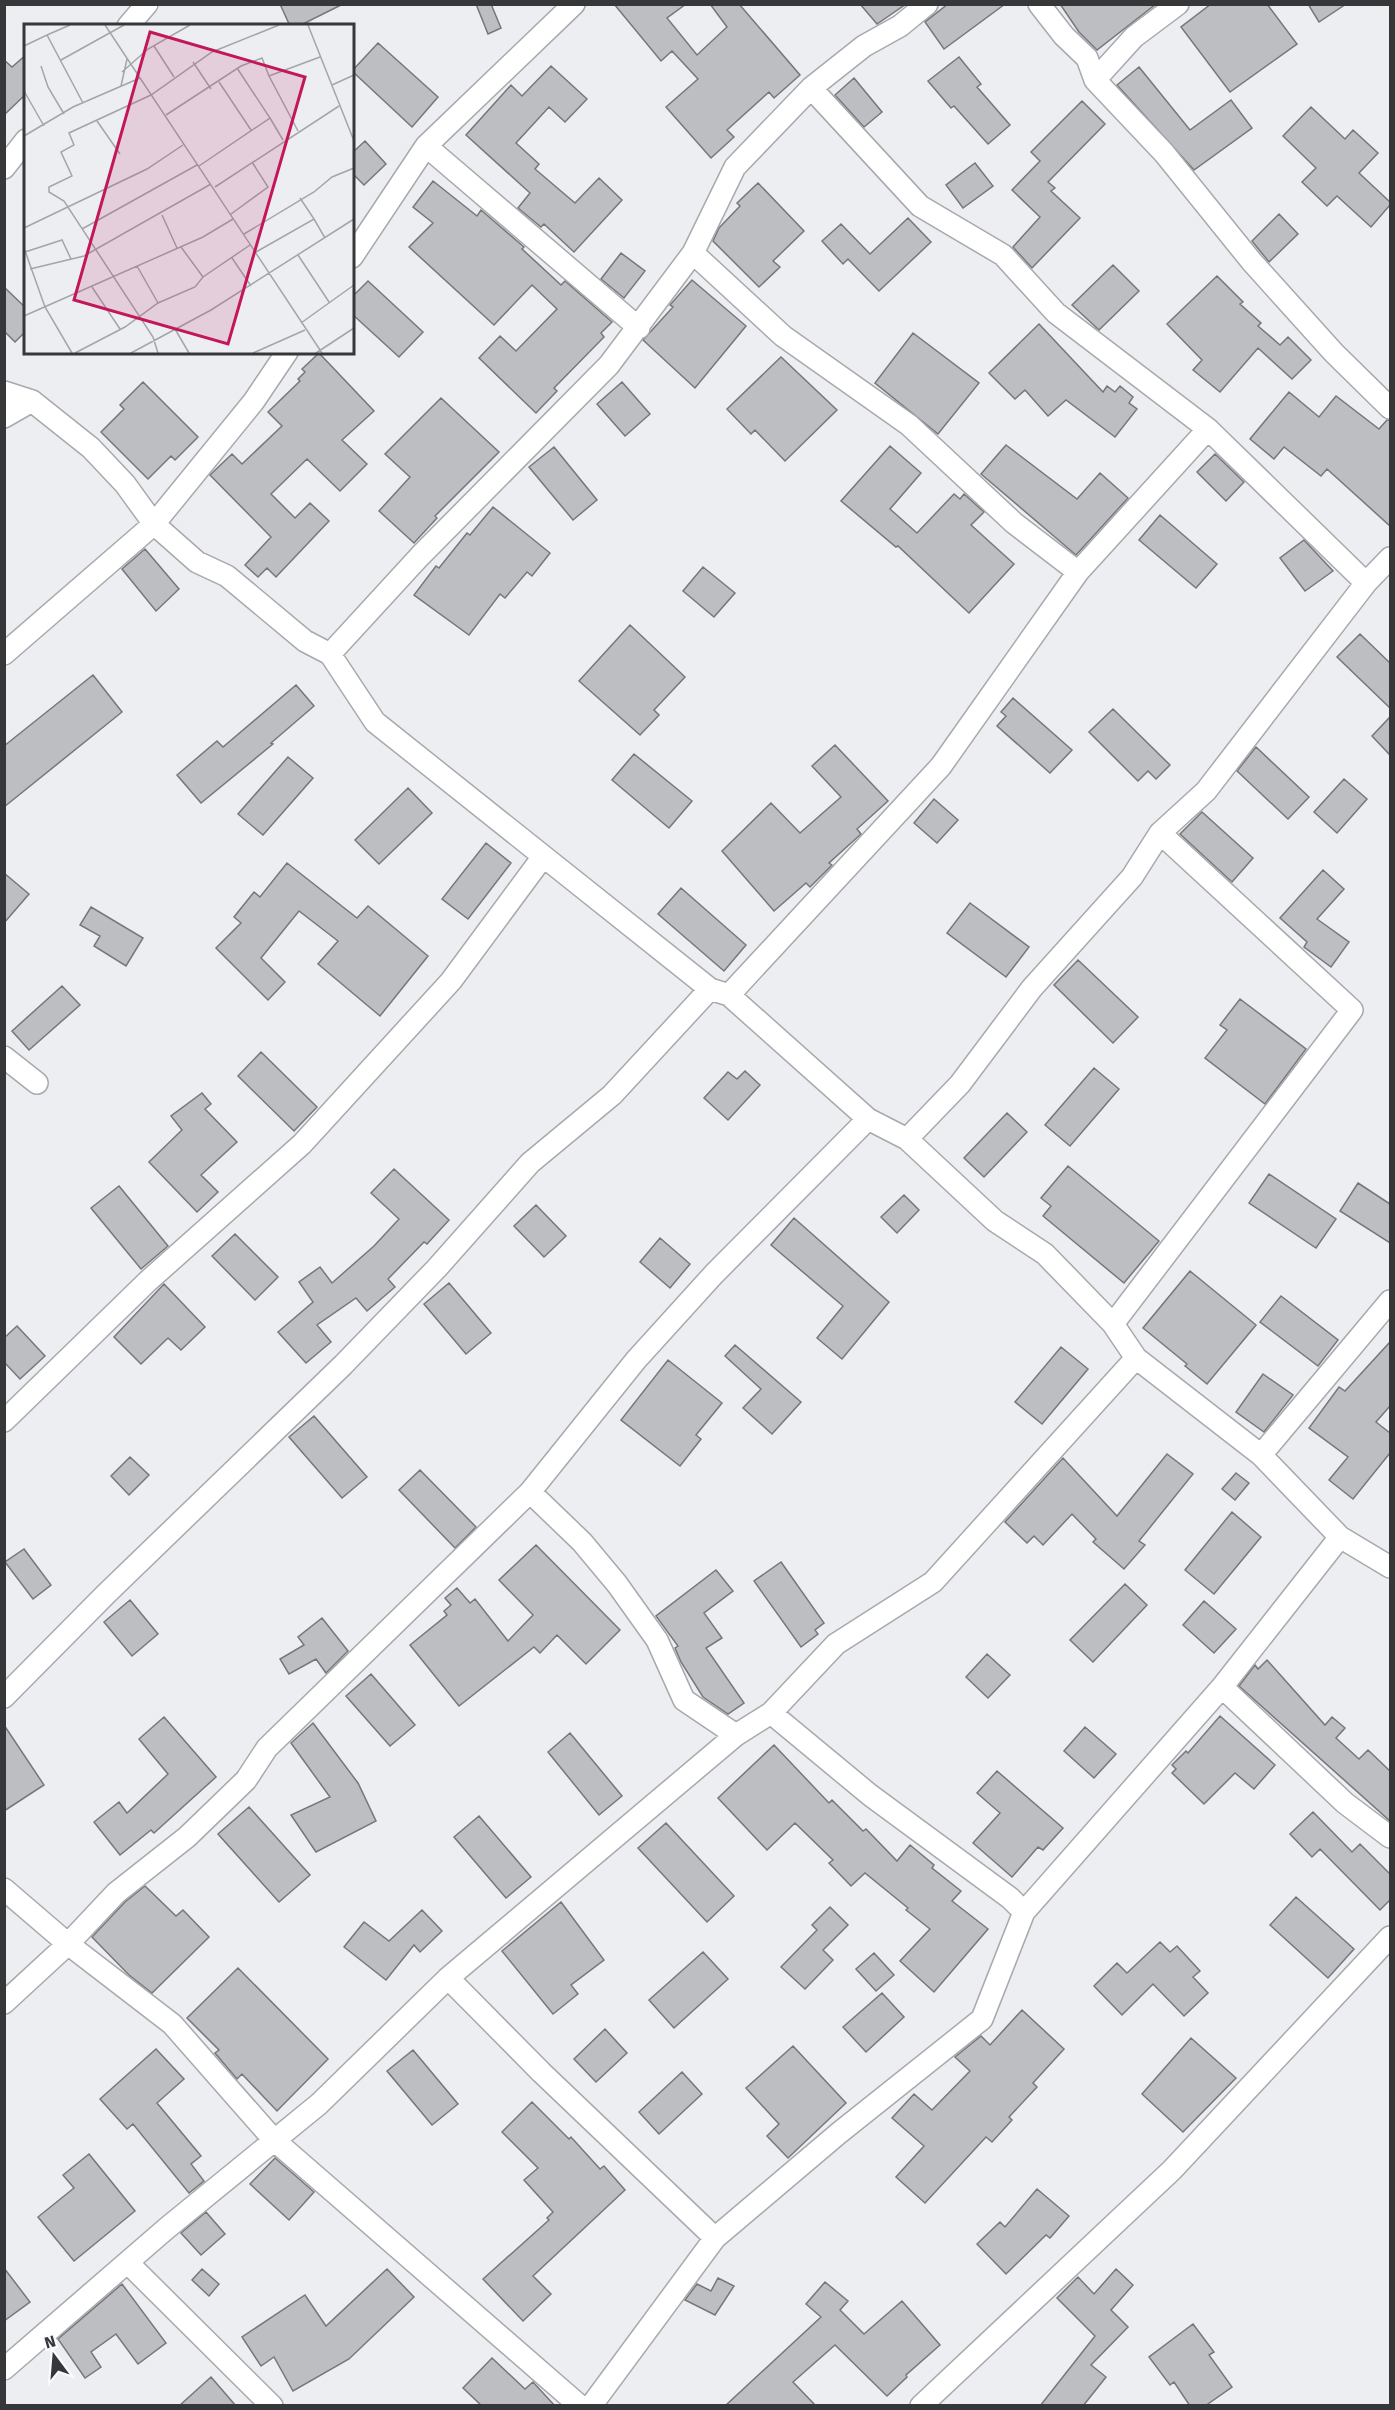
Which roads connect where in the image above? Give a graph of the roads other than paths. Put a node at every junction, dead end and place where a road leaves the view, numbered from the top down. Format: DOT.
graph roads {
  1 [pos="147,4"];
  2 [pos="574,4"];
  3 [pos="927,4"];
  4 [pos="1039,4"];
  5 [pos="1178,4"];
  6 [pos="130,24"];
  7 [pos="1095,80"];
  8 [pos="811,88"];
  9 [pos="24,143"];
  10 [pos="426,146"];
  11 [pos="4,168"];
  12 [pos="693,253"];
  13 [pos="354,254"];
  14 [pos="639,328"];
  15 [pos="286,354"];
  16 [pos="4,392"];
  17 [pos="32,401"];
  18 [pos="1390,408"];
  19 [pos="4,417"];
  20 [pos="1208,429"];
  21 [pos="154,524"];
  22 [pos="1390,558"];
  23 [pos="1078,572"];
  24 [pos="1366,583"];
  25 [pos="4,654"];
  26 [pos="330,654"];
  27 [pos="1160,833"];
  28 [pos="542,858"];
  29 [pos="720,992"];
  30 [pos="4,1057"];
  31 [pos="37,1083"];
  32 [pos="868,1119"];
  33 [pos="907,1139"];
  34 [pos="1390,1300"];
  35 [pos="1113,1324"];
  36 [pos="1136,1359"];
  37 [pos="4,1421"];
  38 [pos="1261,1455"];
  39 [pos="530,1492"];
  40 [pos="1340,1538"];
  41 [pos="1390,1567"];
  42 [pos="1222,1687"];
  43 [pos="4,1697"];
  44 [pos="771,1713"];
  45 [pos="736,1735"];
  46 [pos="1390,1837"];
  47 [pos="4,1889"];
  48 [pos="1024,1912"];
  49 [pos="1390,1936"];
  50 [pos="68,1944"];
  51 [pos="448,1978"];
  52 [pos="4,2003"];
  53 [pos="274,2140"];
  54 [pos="715,2238"];
  55 [pos="128,2263"];
  56 [pos="4,2369"];
  57 [pos="272,2406"];
  58 [pos="580,2406"];
  59 [pos="591,2406"];
  60 [pos="921,2406"];
  1 -- 6 [label="street"];
  2 -- 10 [label="street"];
  3 -- 8 [label="street"];
  4 -- 7 [label="street"];
  5 -- 7 [label="street"];
  7 -- 18 [label="street"];
  8 -- 12 [label="street"];
  8 -- 20 [label="street"];
  9 -- 11 [label="street"];
  10 -- 13 [label="street"];
  10 -- 14 [label="street"];
  12 -- 14 [label="street"];
  12 -- 23 [label="street"];
  14 -- 26 [label="street"];
  15 -- 21 [label="street"];
  16 -- 17 [label="street"];
  17 -- 19 [label="street"];
  17 -- 21 [label="street"];
  20 -- 23 [label="street"];
  20 -- 24 [label="street"];
  21 -- 25 [label="street"];
  21 -- 26 [label="street"];
  22 -- 24 [label="street"];
  23 -- 29 [label="street"];
  24 -- 27 [label="street"];
  26 -- 28 [label="street"];
  27 -- 33 [label="street"];
  27 -- 35 [label="street"];
  28 -- 29 [label="street"];
  28 -- 37 [label="street"];
  29 -- 32 [label="street"];
  29 -- 43 [label="street"];
  30 -- 31 [label="street"];
  32 -- 33 [label="street"];
  32 -- 39 [label="street"];
  33 -- 35 [label="street"];
  34 -- 38 [label="street"];
  35 -- 36 [label="street"];
  36 -- 38 [label="street"];
  36 -- 44 [label="street"];
  38 -- 40 [label="street"];
  39 -- 45 [label="street"];
  39 -- 50 [label="street"];
  40 -- 41 [label="street"];
  40 -- 42 [label="street"];
  42 -- 46 [label="street"];
  42 -- 48 [label="street"];
  44 -- 45 [label="street"];
  44 -- 48 [label="street"];
  45 -- 51 [label="street"];
  47 -- 50 [label="street"];
  48 -- 54 [label="street"];
  49 -- 60 [label="street"];
  50 -- 52 [label="street"];
  50 -- 53 [label="street"];
  51 -- 53 [label="street"];
  51 -- 54 [label="street"];
  53 -- 55 [label="street"];
  53 -- 58 [label="street"];
  54 -- 59 [label="street"];
  55 -- 56 [label="street"];
  55 -- 57 [label="street"];
}
